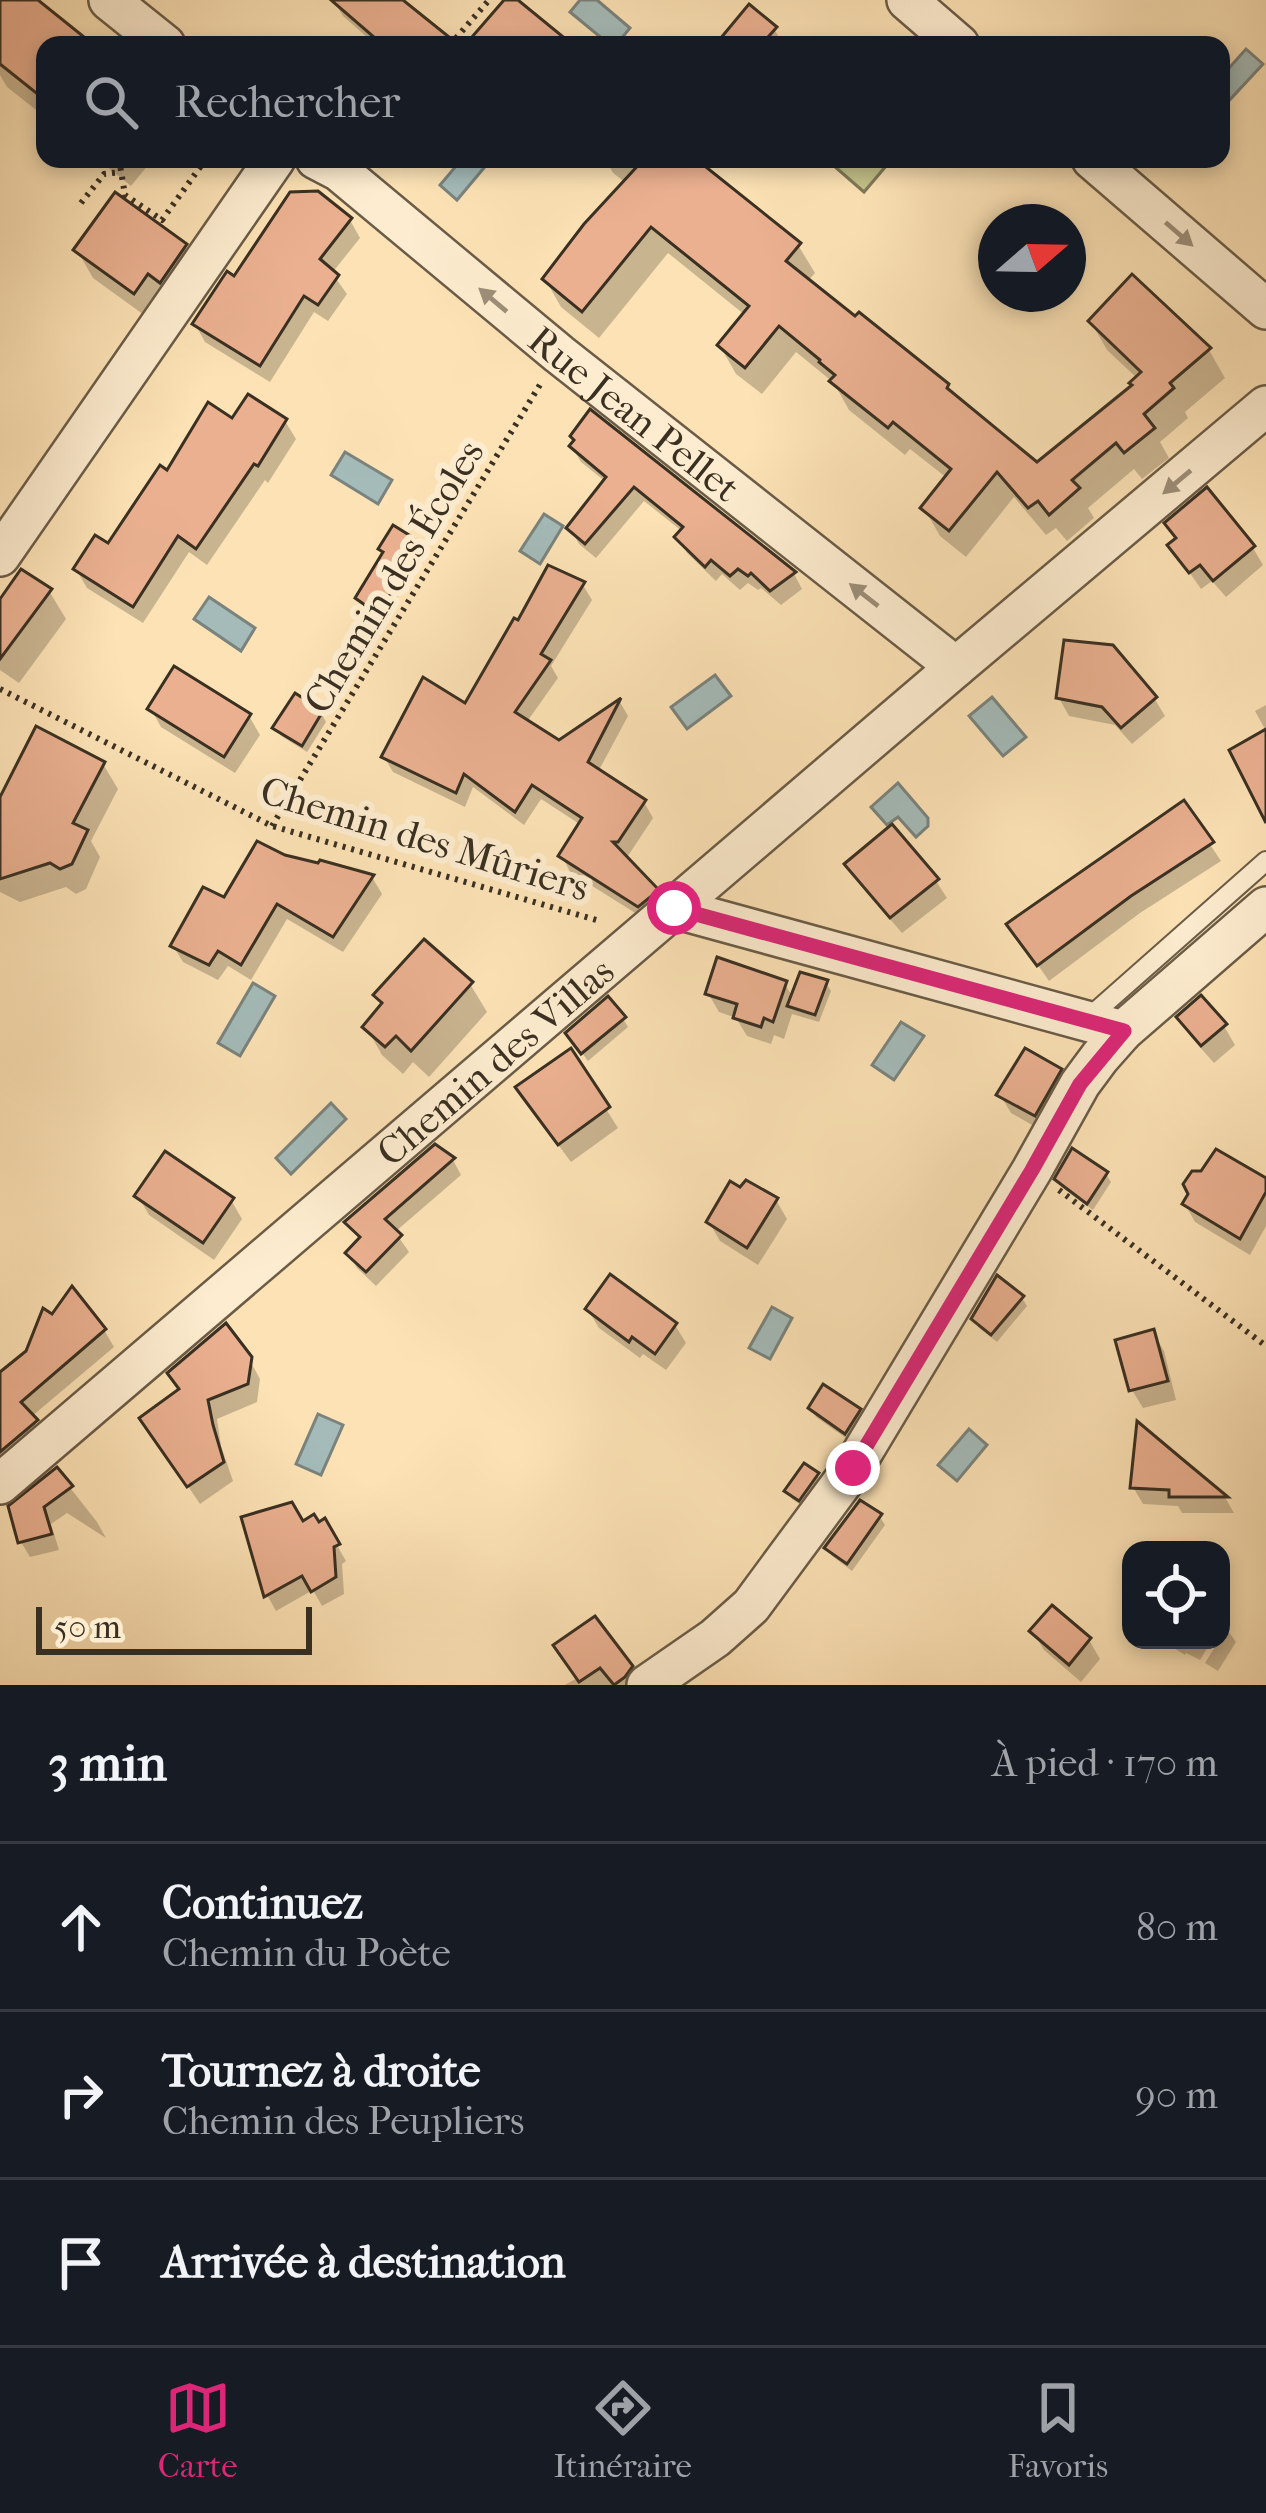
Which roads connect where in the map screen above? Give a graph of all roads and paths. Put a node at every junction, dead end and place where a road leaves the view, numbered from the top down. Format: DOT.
graph roads {
  1 [pos="110,0"];
  2 [pos="489,0"];
  3 [pos="907,0"];
  4 [pos="154,36"];
  5 [pos="458,36"];
  6 [pos="949,36"];
  7 [pos="120,168"];
  8 [pos="200,168"];
  9 [pos="269,168"];
  10 [pos="333,168"];
  11 [pos="1102,168"];
  12 [pos="121,172"];
  13 [pos="81,202"];
  14 [pos="1266,309"];
  15 [pos="559,354"];
  16 [pos="1266,406"];
  17 [pos="0,556"];
  18 [pos="956,667"];
  19 [pos="0,689"];
  20 [pos="272,826"];
  21 [pos="1266,861"];
  22 [pos="1266,907"];
  23 [pos="674,908"];
  24 [pos="644,934"];
  25 [pos="1085,1021"];
  26 [pos="1124,1031"];
  27 [pos="1032,1170"];
  28 [pos="1266,1346"];
  29 [pos="0,1484"];
  30 [pos="646,1685"];
  1 -- 4 [label="street"];
  2 -- 5 [label="path"];
  3 -- 6 [label="street"];
  7 -- 12 [label="path"];
  8 -- 12 [label="path"];
  9 -- 17 [label="street"];
  15 -- 10 [label="street, Rue Jean Pellet, one-way"];
  11 -- 14 [label="street, one-way"];
  12 -- 13 [label="path"];
  18 -- 15 [label="street, Rue Jean Pellet, one-way"];
  15 -- 20 [label="path, Chemin des Écoles"];
  16 -- 18 [label="street, Chemin des Villas, one-way"];
  18 -- 23 [label="street, Chemin des Villas"];
  19 -- 20 [label="path, Chemin des Mûriers"];
  20 -- 24 [label="path, Chemin des Mûriers"];
  21 -- 25 [label="lane"];
  22 -- 26 [label="street"];
  23 -- 24 [label="street, Chemin des Villas"];
  23 -- 25 [label="street"];
  24 -- 29 [label="street, Chemin des Villas"];
  25 -- 26 [label="street"];
  26 -- 27 [label="street"];
  27 -- 28 [label="path"];
  27 -- 30 [label="street"];
}
